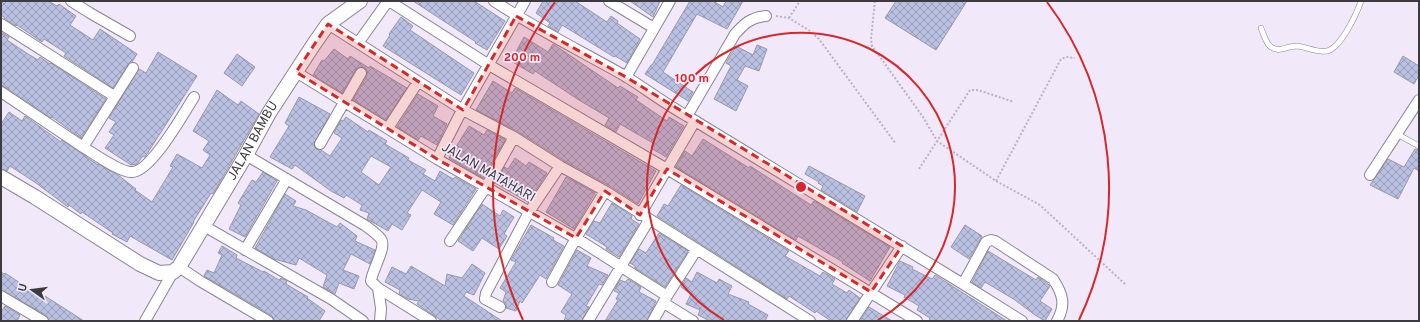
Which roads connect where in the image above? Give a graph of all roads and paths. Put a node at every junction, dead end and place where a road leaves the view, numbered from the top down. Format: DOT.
graph roads {
  1 [pos="71,1"];
  2 [pos="360,1"];
  3 [pos="389,1"];
  4 [pos="494,1"];
  5 [pos="525,1"];
  6 [pos="609,1"];
  7 [pos="670,1"];
  8 [pos="800,1"];
  9 [pos="875,1"];
  10 [pos="1362,1"];
  11 [pos="516,16"];
  12 [pos="766,16"];
  13 [pos="789,18"];
  14 [pos="1,24"];
  15 [pos="328,24"];
  16 [pos="654,28"];
  17 [pos="1260,28"];
  18 [pos="130,36"];
  19 [pos="358,43"];
  20 [pos="1075,58"];
  21 [pos="489,64"];
  22 [pos="132,68"];
  23 [pos="296,72"];
  24 [pos="361,73"];
  25 [pos="626,77"];
  26 [pos="416,85"];
  27 [pos="1,92"];
  28 [pos="114,96"];
  29 [pos="194,97"];
  30 [pos="1419,100"];
  31 [pos="345,102"];
  32 [pos="1014,102"];
  33 [pos="463,110"];
  34 [pos="691,118"];
  35 [pos="388,128"];
  36 [pos="1397,134"];
  37 [pos="514,137"];
  38 [pos="937,141"];
  39 [pos="320,144"];
  40 [pos="896,144"];
  41 [pos="1419,146"];
  42 [pos="83,147"];
  43 [pos="246,155"];
  44 [pos="437,159"];
  45 [pos="560,166"];
  46 [pos="667,168"];
  47 [pos="919,169"];
  48 [pos="1370,176"];
  49 [pos="1,177"];
  50 [pos="287,179"];
  51 [pos="996,181"];
  52 [pos="486,187"];
  53 [pos="605,191"];
  54 [pos="529,212"];
  55 [pos="644,217"];
  56 [pos="204,226"];
  57 [pos="576,238"];
  58 [pos="450,241"];
  59 [pos="902,246"];
  60 [pos="697,249"];
  61 [pos="245,250"];
  62 [pos="621,267"];
  63 [pos="176,269"];
  64 [pos="552,282"];
  65 [pos="963,284"];
  66 [pos="1126,285"];
  67 [pos="378,288"];
  68 [pos="871,292"];
  69 [pos="1,296"];
  70 [pos="665,300"];
  71 [pos="500,307"];
  72 [pos="148,320"];
  73 [pos="43,321"];
  74 [pos="268,321"];
  75 [pos="363,321"];
  76 [pos="380,321"];
  77 [pos="431,321"];
  78 [pos="588,321"];
  79 [pos="654,321"];
  80 [pos="693,321"];
  81 [pos="810,321"];
  82 [pos="852,321"];
  83 [pos="917,321"];
  84 [pos="1022,321"];
  85 [pos="1057,321"];
  1 -- 18 [label="street"];
  2 -- 15 [label="street, JALAN BAMBU"];
  3 -- 19 [label="street"];
  3 -- 21 [label="street"];
  4 -- 11 [label="street"];
  5 -- 11 [label="street"];
  6 -- 16 [label="street"];
  7 -- 16 [label="street"];
  8 -- 13 [label="path"];
  9 -- 38 [label="path"];
  10 -- 17 [label="lane"];
  11 -- 21 [label="street"];
  11 -- 25 [label="street"];
  12 -- 13 [label="path"];
  12 -- 34 [label="street"];
  13 -- 40 [label="path"];
  14 -- 28 [label="street"];
  15 -- 19 [label="street"];
  15 -- 23 [label="street, JALAN BAMBU"];
  16 -- 25 [label="street"];
  19 -- 33 [label="street"];
  20 -- 51 [label="path"];
  21 -- 33 [label="street"];
  21 -- 46 [label="street"];
  22 -- 28 [label="street"];
  23 -- 31 [label="street, JALAN MATAHARI"];
  23 -- 43 [label="street, JALAN BAMBU"];
  24 -- 31 [label="street"];
  25 -- 34 [label="street"];
  26 -- 35 [label="street"];
  27 -- 42 [label="street"];
  28 -- 42 [label="street"];
  29 -- 42 [label="street"];
  30 -- 36 [label="street"];
  31 -- 35 [label="street, JALAN MATAHARI"];
  31 -- 39 [label="street"];
  32 -- 38 [label="path"];
  33 -- 37 [label="street"];
  33 -- 44 [label="street"];
  34 -- 46 [label="street"];
  34 -- 59 [label="street"];
  35 -- 44 [label="street, JALAN MATAHARI"];
  36 -- 41 [label="lane"];
  36 -- 48 [label="street"];
  37 -- 45 [label="street"];
  37 -- 52 [label="street"];
  38 -- 47 [label="path"];
  38 -- 51 [label="path"];
  43 -- 50 [label="street"];
  43 -- 56 [label="street, JALAN BAMBU"];
  44 -- 52 [label="street, JALAN MATAHARI"];
  45 -- 53 [label="street"];
  45 -- 54 [label="street"];
  46 -- 55 [label="street"];
  46 -- 68 [label="street"];
  49 -- 63 [label="street"];
  50 -- 61 [label="street"];
  50 -- 67 [label="street"];
  51 -- 66 [label="path"];
  52 -- 54 [label="street, JALAN MATAHARI"];
  52 -- 58 [label="street"];
  53 -- 55 [label="street"];
  53 -- 57 [label="street"];
  54 -- 57 [label="street, JALAN MATAHARI"];
  54 -- 71 [label="street"];
  55 -- 60 [label="street"];
  55 -- 62 [label="street"];
  56 -- 61 [label="street"];
  56 -- 63 [label="street, JALAN BAMBU"];
  57 -- 62 [label="street, JALAN MATAHARI"];
  57 -- 64 [label="street"];
  59 -- 65 [label="street"];
  59 -- 68 [label="street"];
  60 -- 70 [label="street"];
  60 -- 81 [label="street"];
  61 -- 75 [label="street"];
  62 -- 70 [label="street, JALAN MATAHARI"];
  62 -- 78 [label="street"];
  63 -- 72 [label="street"];
  63 -- 74 [label="street"];
  65 -- 84 [label="street"];
  65 -- 85 [label="street"];
  67 -- 76 [label="street"];
  67 -- 77 [label="street"];
  68 -- 82 [label="street"];
  68 -- 83 [label="street"];
  69 -- 73 [label="street"];
  70 -- 79 [label="street"];
  70 -- 80 [label="street, JALAN MATAHARI"];
}
